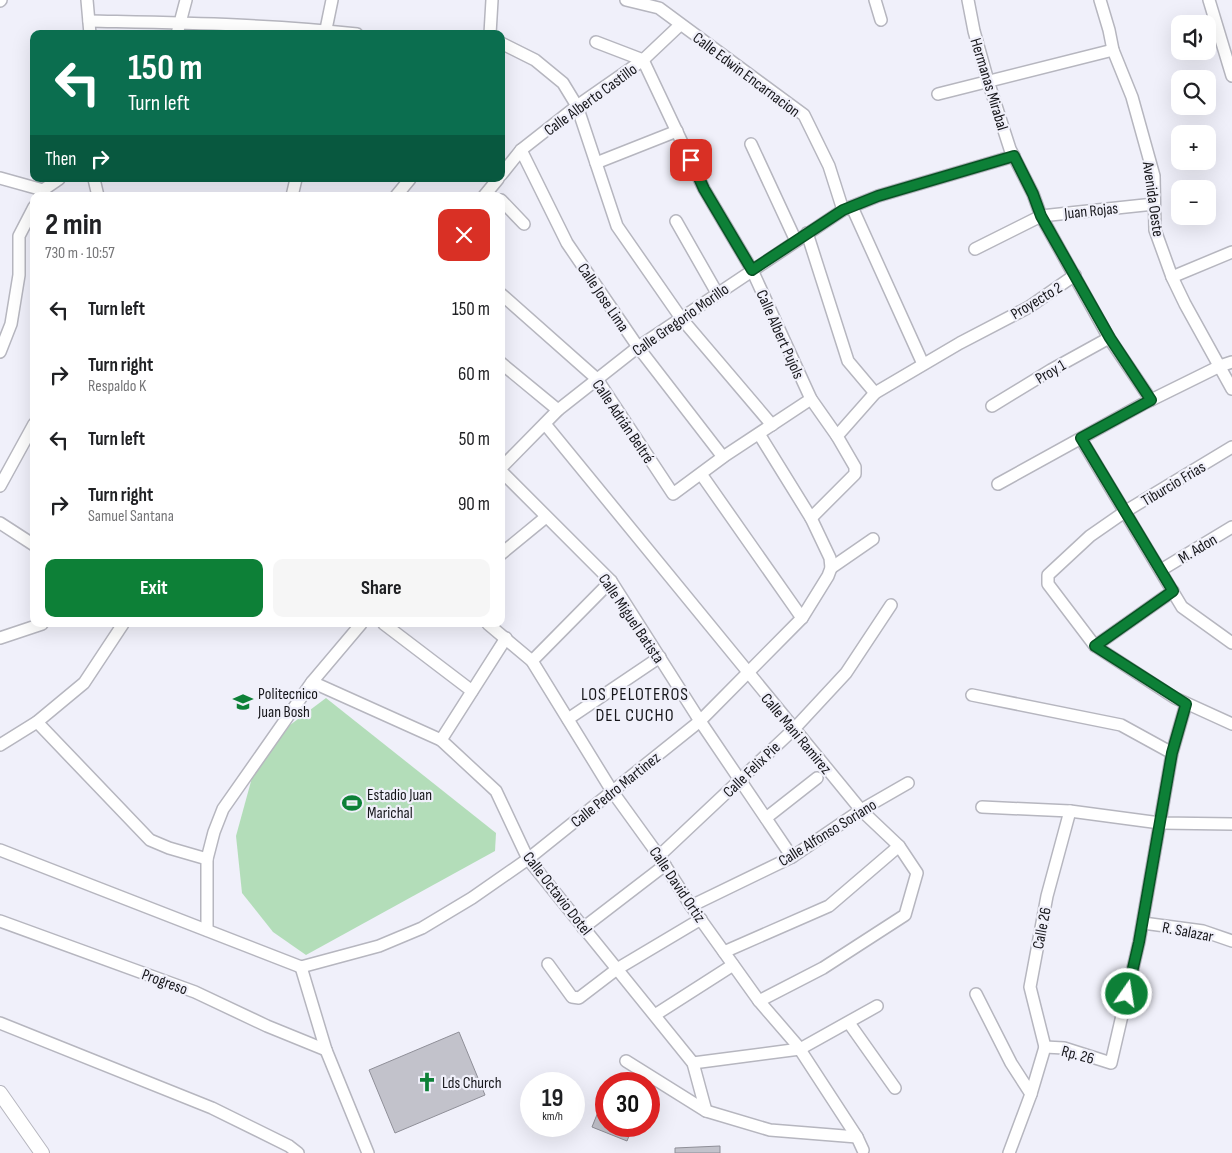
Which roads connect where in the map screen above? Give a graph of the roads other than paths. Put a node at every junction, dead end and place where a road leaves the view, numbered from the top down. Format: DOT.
graph roads {
  1 [pos="86,0"];
  2 [pos="186,0"];
  3 [pos="332,0"];
  4 [pos="492,0"];
  5 [pos="626,0"];
  6 [pos="875,0"];
  7 [pos="968,0"];
  8 [pos="1100,0"];
  9 [pos="1209,0"];
  10 [pos="880,20"];
  11 [pos="89,21"];
  12 [pos="680,25"];
  13 [pos="178,29"];
  14 [pos="90,30"];
  15 [pos="227,30"];
  16 [pos="326,30"];
  17 [pos="490,30"];
  18 [pos="596,42"];
  19 [pos="505,45"];
  20 [pos="1112,50"];
  21 [pos="643,60"];
  22 [pos="1232,76"];
  23 [pos="988,81"];
  24 [pos="938,94"];
  25 [pos="576,106"];
  26 [pos="677,131"];
  27 [pos="750,144"];
  28 [pos="521,150"];
  29 [pos="1014,156"];
  30 [pos="596,163"];
  31 [pos="505,170"];
  32 [pos="0,178"];
  33 [pos="55,182"];
  34 [pos="408,182"];
  35 [pos="38,192"];
  36 [pos="42,192"];
  37 [pos="399,192"];
  38 [pos="505,204"];
  39 [pos="1154,204"];
  40 [pos="847,208"];
  41 [pos="30,215"];
  42 [pos="1041,216"];
  43 [pos="676,221"];
  44 [pos="524,224"];
  45 [pos="808,234"];
  46 [pos="796,241"];
  47 [pos="975,249"];
  48 [pos="1232,252"];
  49 [pos="752,270"];
  50 [pos="1075,275"];
  51 [pos="1172,277"];
  52 [pos="718,293"];
  53 [pos="505,298"];
  54 [pos="681,318"];
  55 [pos="1110,338"];
  56 [pos="638,347"];
  57 [pos="0,352"];
  58 [pos="1232,362"];
  59 [pos="923,364"];
  60 [pos="505,366"];
  61 [pos="1220,366"];
  62 [pos="597,379"];
  63 [pos="1232,389"];
  64 [pos="875,393"];
  65 [pos="811,399"];
  66 [pos="1151,400"];
  67 [pos="992,406"];
  68 [pos="558,410"];
  69 [pos="545,424"];
  70 [pos="772,425"];
  71 [pos="30,431"];
  72 [pos="758,434"];
  73 [pos="837,436"];
  74 [pos="1081,438"];
  75 [pos="1232,447"];
  76 [pos="723,458"];
  77 [pos="505,465"];
  78 [pos="505,473"];
  79 [pos="701,474"];
  80 [pos="998,484"];
  81 [pos="0,486"];
  82 [pos="1126,511"];
  83 [pos="546,516"];
  84 [pos="811,518"];
  85 [pos="0,524"];
  86 [pos="1232,527"];
  87 [pos="873,539"];
  88 [pos="30,543"];
  89 [pos="505,551"];
  90 [pos="831,568"];
  91 [pos="1161,570"];
  92 [pos="611,581"];
  93 [pos="1173,591"];
  94 [pos="891,606"];
  95 [pos="802,618"];
  96 [pos="33,627"];
  97 [pos="121,627"];
  98 [pos="358,627"];
  99 [pos="388,627"];
  100 [pos="492,627"];
  101 [pos="0,638"];
  102 [pos="506,638"];
  103 [pos="1232,643"];
  104 [pos="1095,646"];
  105 [pos="660,657"];
  106 [pos="532,661"];
  107 [pos="747,673"];
  108 [pos="312,682"];
  109 [pos="472,691"];
  110 [pos="972,695"];
  111 [pos="1186,704"];
  112 [pos="568,719"];
  113 [pos="700,721"];
  114 [pos="37,722"];
  115 [pos="1232,724"];
  116 [pos="794,729"];
  117 [pos="441,740"];
  118 [pos="0,745"];
  119 [pos="1172,753"];
  120 [pos="817,778"];
  121 [pos="740,780"];
  122 [pos="908,784"];
  123 [pos="612,791"];
  124 [pos="982,807"];
  125 [pos="861,810"];
  126 [pos="1070,811"];
  127 [pos="766,818"];
  128 [pos="1160,823"];
  129 [pos="1232,824"];
  130 [pos="899,846"];
  131 [pos="0,850"];
  132 [pos="792,857"];
  133 [pos="207,859"];
  134 [pos="528,859"];
  135 [pos="662,860"];
  136 [pos="691,906"];
  137 [pos="701,919"];
  138 [pos="0,921"];
  139 [pos="1143,923"];
  140 [pos="583,928"];
  141 [pos="207,930"];
  142 [pos="1232,941"];
  143 [pos="724,952"];
  144 [pos="548,964"];
  145 [pos="733,965"];
  146 [pos="302,967"];
  147 [pos="617,970"];
  148 [pos="976,994"];
  149 [pos="759,1002"];
  150 [pos="877,1006"];
  151 [pos="655,1015"];
  152 [pos="0,1023"];
  153 [pos="849,1023"];
  154 [pos="1045,1047"];
  155 [pos="800,1049"];
  156 [pos="326,1050"];
  157 [pos="626,1061"];
  158 [pos="693,1062"];
  159 [pos="895,1088"];
  160 [pos="0,1093"];
  161 [pos="1031,1094"];
  162 [pos="706,1111"];
  163 [pos="857,1137"];
  164 [pos="863,1150"];
  165 [pos="42,1153"];
  166 [pos="298,1153"];
  167 [pos="368,1153"];
  168 [pos="1009,1153"];
  1 -- 11 [label="street"];
  2 -- 13 [label="street"];
  3 -- 16 [label="street"];
  4 -- 17 [label="street"];
  5 -- 12 [label="street, Calle Edwin Encarnacion"];
  6 -- 10 [label="street"];
  7 -- 23 [label="street, Hermanas Mirabal"];
  8 -- 20 [label="street, Avenida Oeste"];
  9 -- 22 [label="street"];
  11 -- 13 [label="street"];
  11 -- 14 [label="street"];
  12 -- 21 [label="street, Calle Alberto Castillo"];
  12 -- 40 [label="street, Calle Edwin Encarnacion"];
  13 -- 15 [label="street"];
  18 -- 21 [label="street"];
  19 -- 25 [label="street"];
  20 -- 23 [label="street"];
  20 -- 39 [label="street, Avenida Oeste"];
  21 -- 25 [label="street, Calle Alberto Castillo"];
  21 -- 26 [label="street, Calle Albert Pujols"];
  23 -- 24 [label="street"];
  23 -- 29 [label="street, Hermanas Mirabal"];
  25 -- 28 [label="street, Calle Alberto Castillo"];
  25 -- 30 [label="street"];
  26 -- 30 [label="street"];
  26 -- 49 [label="street, Calle Albert Pujols"];
  27 -- 46 [label="street"];
  28 -- 31 [label="street, Calle Alberto Castillo"];
  28 -- 56 [label="street, Calle Jose Lima"];
  29 -- 40 [label="street, Calle Gregorio Morillo"];
  29 -- 42 [label="street, Hermanas Mirabal"];
  30 -- 54 [label="street"];
  32 -- 35 [label="street"];
  33 -- 36 [label="street"];
  34 -- 37 [label="street"];
  38 -- 44 [label="street"];
  39 -- 42 [label="street, Juan Rojas"];
  39 -- 51 [label="street, Avenida Oeste"];
  40 -- 45 [label="street, Calle Gregorio Morillo"];
  40 -- 59 [label="street, Calle Edwin Encarnacion"];
  41 -- 57 [label="street"];
  42 -- 47 [label="street, Juan Rojas"];
  42 -- 50 [label="street, Hermanas Mirabal"];
  43 -- 52 [label="street"];
  45 -- 46 [label="street, Calle Gregorio Morillo"];
  45 -- 64 [label="street"];
  46 -- 49 [label="street, Calle Gregorio Morillo"];
  48 -- 51 [label="street"];
  49 -- 52 [label="street, Calle Gregorio Morillo"];
  49 -- 65 [label="street, Calle Albert Pujols"];
  50 -- 55 [label="street, Hermanas Mirabal"];
  50 -- 59 [label="street, Proyecto 2"];
  51 -- 61 [label="street, Avenida Oeste"];
  52 -- 54 [label="street, Calle Gregorio Morillo"];
  53 -- 62 [label="street, Calle Adrián Beltré"];
  54 -- 56 [label="street, Calle Gregorio Morillo"];
  54 -- 70 [label="street"];
  55 -- 66 [label="street, Hermanas Mirabal"];
  55 -- 67 [label="street, Proy 1"];
  56 -- 62 [label="street, Calle Gregorio Morillo"];
  56 -- 76 [label="street, Calle Jose Lima"];
  58 -- 61 [label="street"];
  59 -- 64 [label="street, Proyecto 2"];
  60 -- 68 [label="street"];
  61 -- 63 [label="street, Avenida Oeste"];
  61 -- 66 [label="street"];
  62 -- 68 [label="street, Calle Gregorio Morillo"];
  62 -- 79 [label="street, Calle Adrián Beltré"];
  64 -- 73 [label="street, Proyecto 2"];
  65 -- 70 [label="street"];
  65 -- 73 [label="street, Calle Albert Pujols"];
  66 -- 74 [label="street"];
  68 -- 69 [label="street, Calle Gregorio Morillo"];
  69 -- 77 [label="street, Calle Gregorio Morillo"];
  69 -- 107 [label="street, Calle Mani Ramirez"];
  70 -- 72 [label="street"];
  71 -- 81 [label="street"];
  72 -- 76 [label="street"];
  72 -- 84 [label="street"];
  73 -- 84 [label="street, Calle Albert Pujols"];
  74 -- 80 [label="street"];
  74 -- 82 [label="street"];
  75 -- 82 [label="street, Tiburcio Frias"];
  76 -- 79 [label="street"];
  78 -- 83 [label="street, Calle Miguel Batista"];
  79 -- 95 [label="street"];
  82 -- 91 [label="street"];
  82 -- 104 [label="street, Tiburcio Frias"];
  83 -- 89 [label="street"];
  83 -- 92 [label="street, Calle Miguel Batista"];
  84 -- 90 [label="street"];
  85 -- 88 [label="street"];
  86 -- 91 [label="street, M. Adon"];
  87 -- 90 [label="street"];
  90 -- 95 [label="street, Calle Pedro Martinez"];
  91 -- 93 [label="street"];
  92 -- 105 [label="street, Calle Miguel Batista"];
  92 -- 106 [label="street"];
  93 -- 103 [label="street"];
  93 -- 104 [label="street"];
  94 -- 116 [label="street, Calle Felix Pie"];
  95 -- 107 [label="street, Calle Pedro Martinez"];
  96 -- 101 [label="street"];
  97 -- 114 [label="street"];
  98 -- 108 [label="street"];
  99 -- 109 [label="street"];
  100 -- 102 [label="street, Calle David Ortiz"];
  102 -- 106 [label="street, Calle David Ortiz"];
  102 -- 109 [label="street"];
  104 -- 111 [label="street"];
  105 -- 112 [label="street"];
  105 -- 113 [label="street, Calle Miguel Batista"];
  106 -- 112 [label="street, Calle David Ortiz"];
  107 -- 113 [label="street, Calle Pedro Martinez"];
  107 -- 116 [label="street, Calle Mani Ramirez"];
  108 -- 117 [label="street, Calle Octavio Dotel"];
  108 -- 133 [label="street"];
  109 -- 117 [label="street"];
  110 -- 119 [label="street"];
  111 -- 115 [label="street"];
  111 -- 119 [label="street"];
  112 -- 123 [label="street, Calle David Ortiz"];
  113 -- 121 [label="street, Calle Miguel Batista"];
  113 -- 123 [label="street, Calle Pedro Martinez"];
  114 -- 118 [label="street"];
  114 -- 133 [label="street"];
  116 -- 121 [label="street, Calle Felix Pie"];
  116 -- 125 [label="street, Calle Mani Ramirez"];
  117 -- 134 [label="street, Calle Octavio Dotel"];
  119 -- 128 [label="street"];
  120 -- 127 [label="street"];
  121 -- 127 [label="street, Calle Miguel Batista"];
  121 -- 135 [label="street, Calle Felix Pie"];
  122 -- 125 [label="street, Calle Alfonso Soriano"];
  123 -- 134 [label="street, Calle Pedro Martinez"];
  123 -- 135 [label="street, Calle David Ortiz"];
  124 -- 126 [label="street"];
  125 -- 130 [label="street, Calle Mani Ramirez"];
  125 -- 132 [label="street, Calle Alfonso Soriano"];
  126 -- 128 [label="street"];
  126 -- 154 [label="street, Calle 26"];
  127 -- 132 [label="street, Calle Miguel Batista"];
  128 -- 129 [label="street"];
  128 -- 139 [label="street"];
  130 -- 143 [label="street"];
  130 -- 149 [label="street, Calle Mani Ramirez"];
  131 -- 141 [label="street"];
  132 -- 136 [label="street, Calle Alfonso Soriano"];
  133 -- 141 [label="street"];
  134 -- 140 [label="street, Calle Octavio Dotel"];
  134 -- 146 [label="street, Calle Pedro Martinez"];
  135 -- 136 [label="street, Calle David Ortiz"];
  135 -- 140 [label="street, Calle Felix Pie"];
  136 -- 137 [label="street, Calle David Ortiz"];
  137 -- 143 [label="street, Calle David Ortiz"];
  137 -- 147 [label="street"];
  138 -- 156 [label="street, Progreso"];
  139 -- 142 [label="street, R. Salazar"];
  139 -- 154 [label="street, Rp. 26"];
  140 -- 147 [label="street, Calle Octavio Dotel"];
  141 -- 146 [label="street"];
  143 -- 145 [label="street, Calle David Ortiz"];
  144 -- 147 [label="street"];
  145 -- 149 [label="street, Calle David Ortiz"];
  145 -- 151 [label="street"];
  146 -- 156 [label="street"];
  147 -- 151 [label="street, Calle Octavio Dotel"];
  148 -- 161 [label="street"];
  149 -- 155 [label="street, Calle David Ortiz"];
  150 -- 153 [label="street"];
  151 -- 158 [label="street, Calle Octavio Dotel"];
  152 -- 166 [label="street"];
  153 -- 155 [label="street"];
  153 -- 159 [label="street"];
  154 -- 161 [label="street"];
  155 -- 158 [label="street"];
  155 -- 163 [label="street, Calle David Ortiz"];
  156 -- 167 [label="street"];
  157 -- 162 [label="street"];
  158 -- 162 [label="street"];
  160 -- 165 [label="street"];
  161 -- 168 [label="street"];
  162 -- 163 [label="street"];
  163 -- 164 [label="street, Calle David Ortiz"];
}
